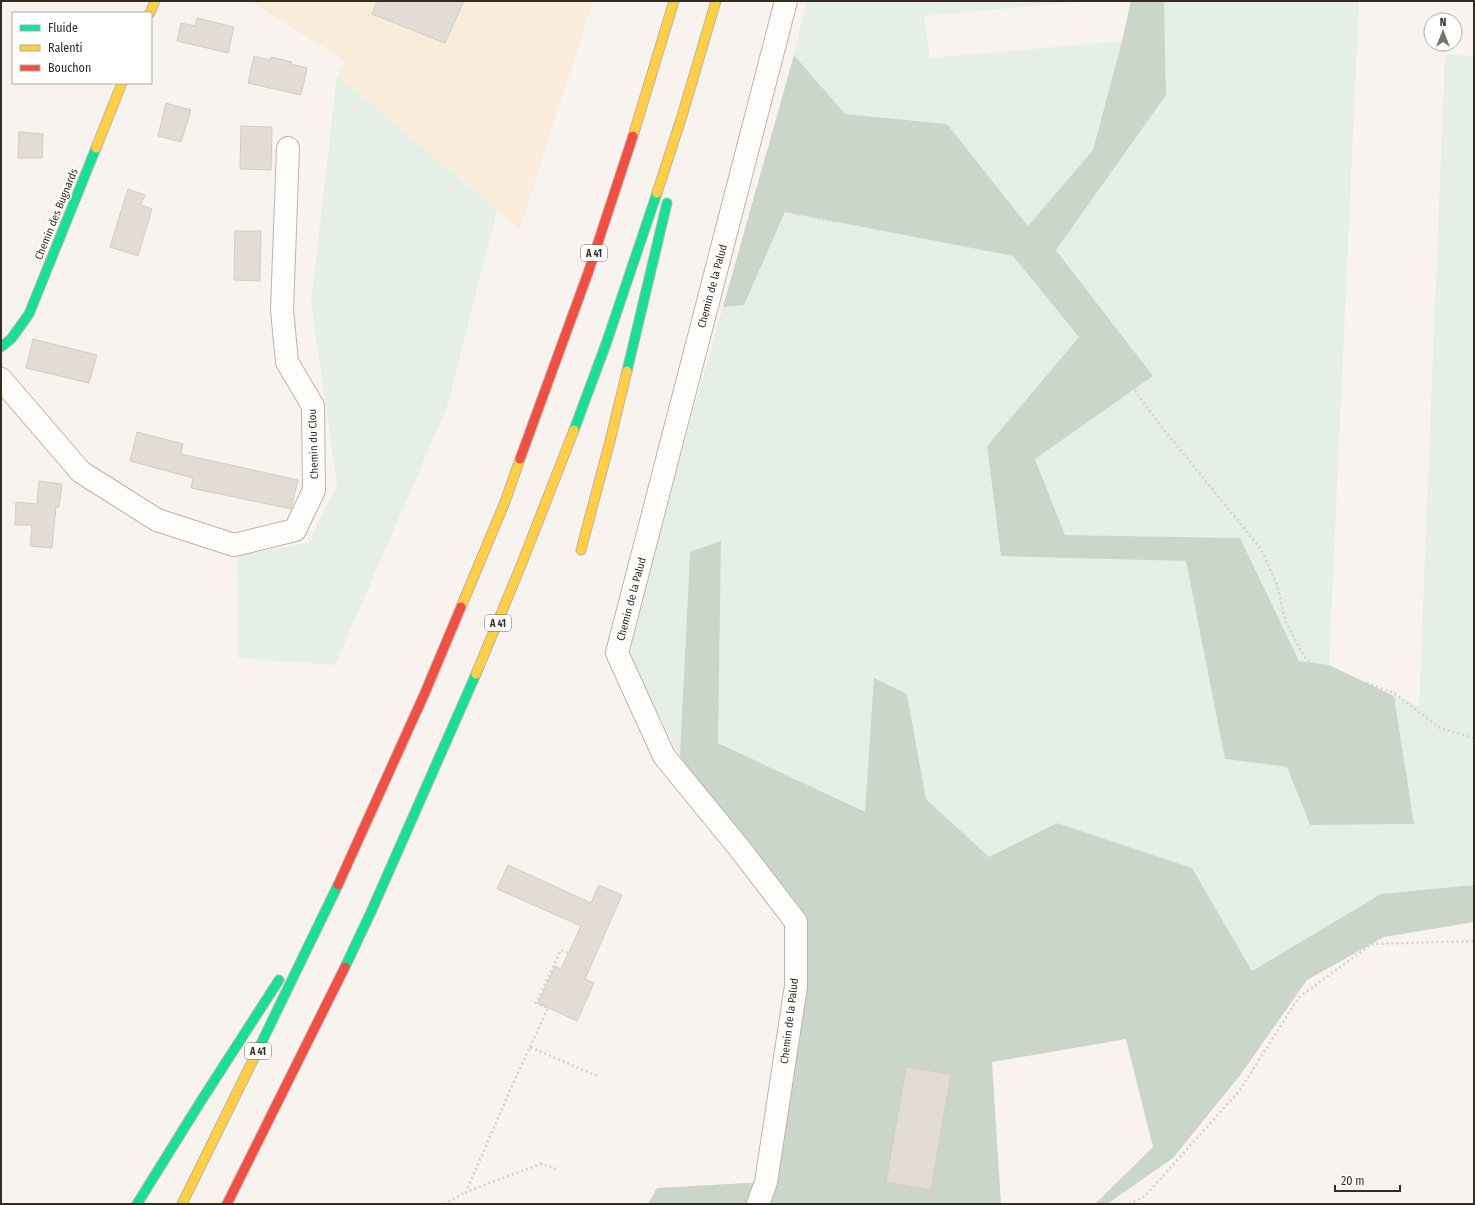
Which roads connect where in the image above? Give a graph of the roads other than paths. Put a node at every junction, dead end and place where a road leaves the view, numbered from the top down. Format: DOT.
graph roads {
  1 [pos="155,1"];
  2 [pos="674,1"];
  3 [pos="716,1"];
  4 [pos="786,1"];
  5 [pos="150,12"];
  6 [pos="711,19"];
  7 [pos="122,84"];
  8 [pos="288,148"];
  9 [pos="678,157"];
  10 [pos="669,196"];
  11 [pos="1,347"];
  12 [pos="1,378"];
  13 [pos="581,550"];
  14 [pos="333,897"];
  15 [pos="137,1204"];
  16 [pos="182,1204"];
  17 [pos="227,1204"];
  18 [pos="758,1204"];
  1 -- 5 [label="main road"];
  2 -- 14 [label="main road, A 41"];
  3 -- 6 [label="main road, A 41"];
  4 -- 18 [label="street, Chemin de la Palud"];
  6 -- 9 [label="main road"];
  6 -- 17 [label="main road, A 41"];
  7 -- 11 [label="main road, Chemin des Bugnards"];
  8 -- 12 [label="street, Chemin du Clou"];
  10 -- 13 [label="main road"];
  14 -- 15 [label="main road"];
  14 -- 16 [label="main road, A 41"];
}
